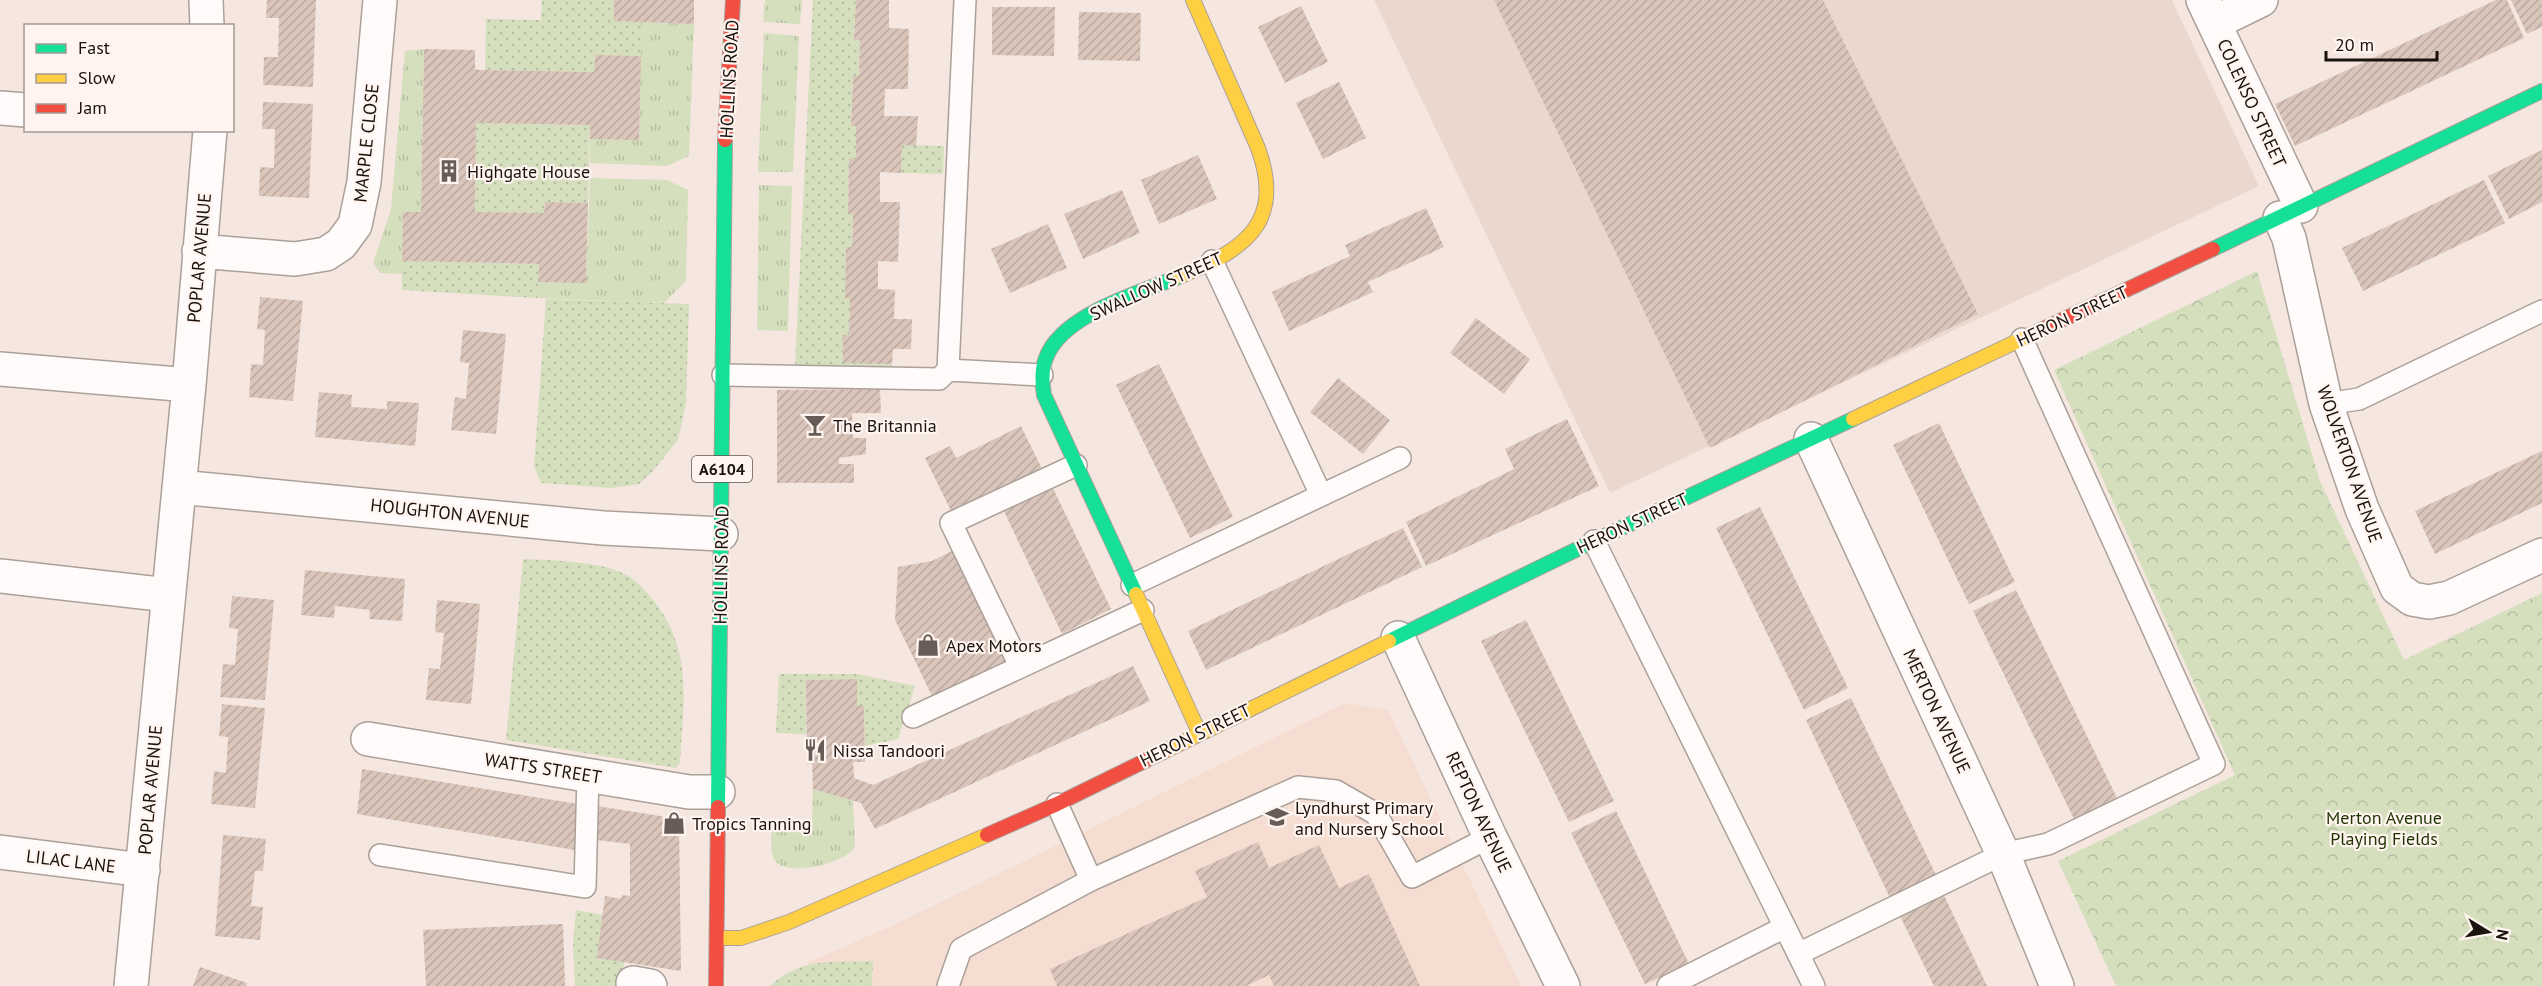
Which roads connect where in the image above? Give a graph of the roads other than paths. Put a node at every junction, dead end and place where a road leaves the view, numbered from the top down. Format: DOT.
graph roads {
  1 [pos="206,0"];
  2 [pos="380,0"];
  3 [pos="733,0"];
  4 [pos="965,0"];
  5 [pos="1193,0"];
  6 [pos="2261,0"];
  7 [pos="2209,11"];
  8 [pos="207,24"];
  9 [pos="2542,91"];
  10 [pos="0,108"];
  11 [pos="24,110"];
  12 [pos="210,132"];
  13 [pos="2290,212"];
  14 [pos="199,251"];
  15 [pos="1212,261"];
  16 [pos="2542,311"];
  17 [pos="2022,339"];
  18 [pos="0,369"];
  19 [pos="948,370"];
  20 [pos="723,375"];
  21 [pos="1042,375"];
  22 [pos="189,385"];
  23 [pos="2326,404"];
  24 [pos="1811,439"];
  25 [pos="1400,458"];
  26 [pos="1076,465"];
  27 [pos="179,487"];
  28 [pos="1321,495"];
  29 [pos="721,534"];
  30 [pos="1594,541"];
  31 [pos="2542,555"];
  32 [pos="0,576"];
  33 [pos="1132,585"];
  34 [pos="168,594"];
  35 [pos="1143,610"];
  36 [pos="1398,638"];
  37 [pos="1020,666"];
  38 [pos="913,717"];
  39 [pos="1199,732"];
  40 [pos="368,739"];
  41 [pos="588,775"];
  42 [pos="718,792"];
  43 [pos="1056,804"];
  44 [pos="1490,837"];
  45 [pos="0,852"];
  46 [pos="2003,854"];
  47 [pos="380,855"];
  48 [pos="143,870"];
  49 [pos="1091,880"];
  50 [pos="1785,927"];
  51 [pos="717,938"];
  52 [pos="1798,954"];
  53 [pos="131,986"];
  54 [pos="716,986"];
  55 [pos="948,986"];
  56 [pos="1563,986"];
  57 [pos="1668,986"];
  58 [pos="1814,986"];
  59 [pos="2057,986"];
  1 -- 8 [label="street"];
  2 -- 14 [label="street, MARPLE CLOSE"];
  3 -- 20 [label="street, HOLLINS ROAD / A6104"];
  4 -- 19 [label="lane"];
  5 -- 15 [label="street, SWALLOW STREET"];
  6 -- 7 [label="street"];
  7 -- 13 [label="street, COLENSO STREET"];
  9 -- 13 [label="street, HERON STREET"];
  10 -- 11 [label="street"];
  12 -- 14 [label="street, POPLAR AVENUE"];
  13 -- 17 [label="street, HERON STREET"];
  13 -- 23 [label="street, WOLVERTON AVENUE"];
  14 -- 22 [label="street, POPLAR AVENUE"];
  15 -- 21 [label="street, SWALLOW STREET"];
  15 -- 28 [label="lane"];
  16 -- 23 [label="lane"];
  17 -- 24 [label="street, HERON STREET"];
  17 -- 46 [label="lane"];
  18 -- 22 [label="street"];
  19 -- 20 [label="lane"];
  19 -- 21 [label="lane"];
  20 -- 29 [label="street, HOLLINS ROAD / A6104"];
  21 -- 26 [label="street"];
  22 -- 27 [label="street, POPLAR AVENUE"];
  23 -- 31 [label="street, WOLVERTON AVENUE"];
  24 -- 30 [label="street, HERON STREET"];
  24 -- 46 [label="street, MERTON AVENUE"];
  25 -- 28 [label="lane"];
  26 -- 33 [label="street"];
  26 -- 37 [label="lane"];
  27 -- 29 [label="street, HOUGHTON AVENUE"];
  27 -- 34 [label="street, POPLAR AVENUE"];
  28 -- 33 [label="lane"];
  29 -- 42 [label="street, HOLLINS ROAD / A6104"];
  30 -- 36 [label="street, HERON STREET"];
  30 -- 50 [label="lane"];
  32 -- 34 [label="street"];
  33 -- 35 [label="street"];
  34 -- 48 [label="street, POPLAR AVENUE"];
  35 -- 37 [label="lane"];
  35 -- 39 [label="street"];
  36 -- 39 [label="street, HERON STREET"];
  36 -- 44 [label="street, REPTON AVENUE"];
  37 -- 38 [label="lane"];
  39 -- 43 [label="street, HERON STREET"];
  40 -- 41 [label="street, WATTS STREET"];
  41 -- 42 [label="street, WATTS STREET"];
  41 -- 47 [label="lane"];
  42 -- 51 [label="street, HOLLINS ROAD / A6104"];
  43 -- 49 [label="lane"];
  43 -- 51 [label="street, HERON STREET"];
  44 -- 49 [label="lane"];
  44 -- 56 [label="street, REPTON AVENUE"];
  45 -- 48 [label="street, LILAC LANE"];
  46 -- 52 [label="lane"];
  46 -- 59 [label="street, MERTON AVENUE"];
  48 -- 53 [label="street, POPLAR AVENUE"];
  49 -- 55 [label="lane"];
  50 -- 52 [label="lane"];
  50 -- 57 [label="lane"];
  51 -- 54 [label="street, HOLLINS ROAD / A6104"];
  52 -- 58 [label="lane"];
}
